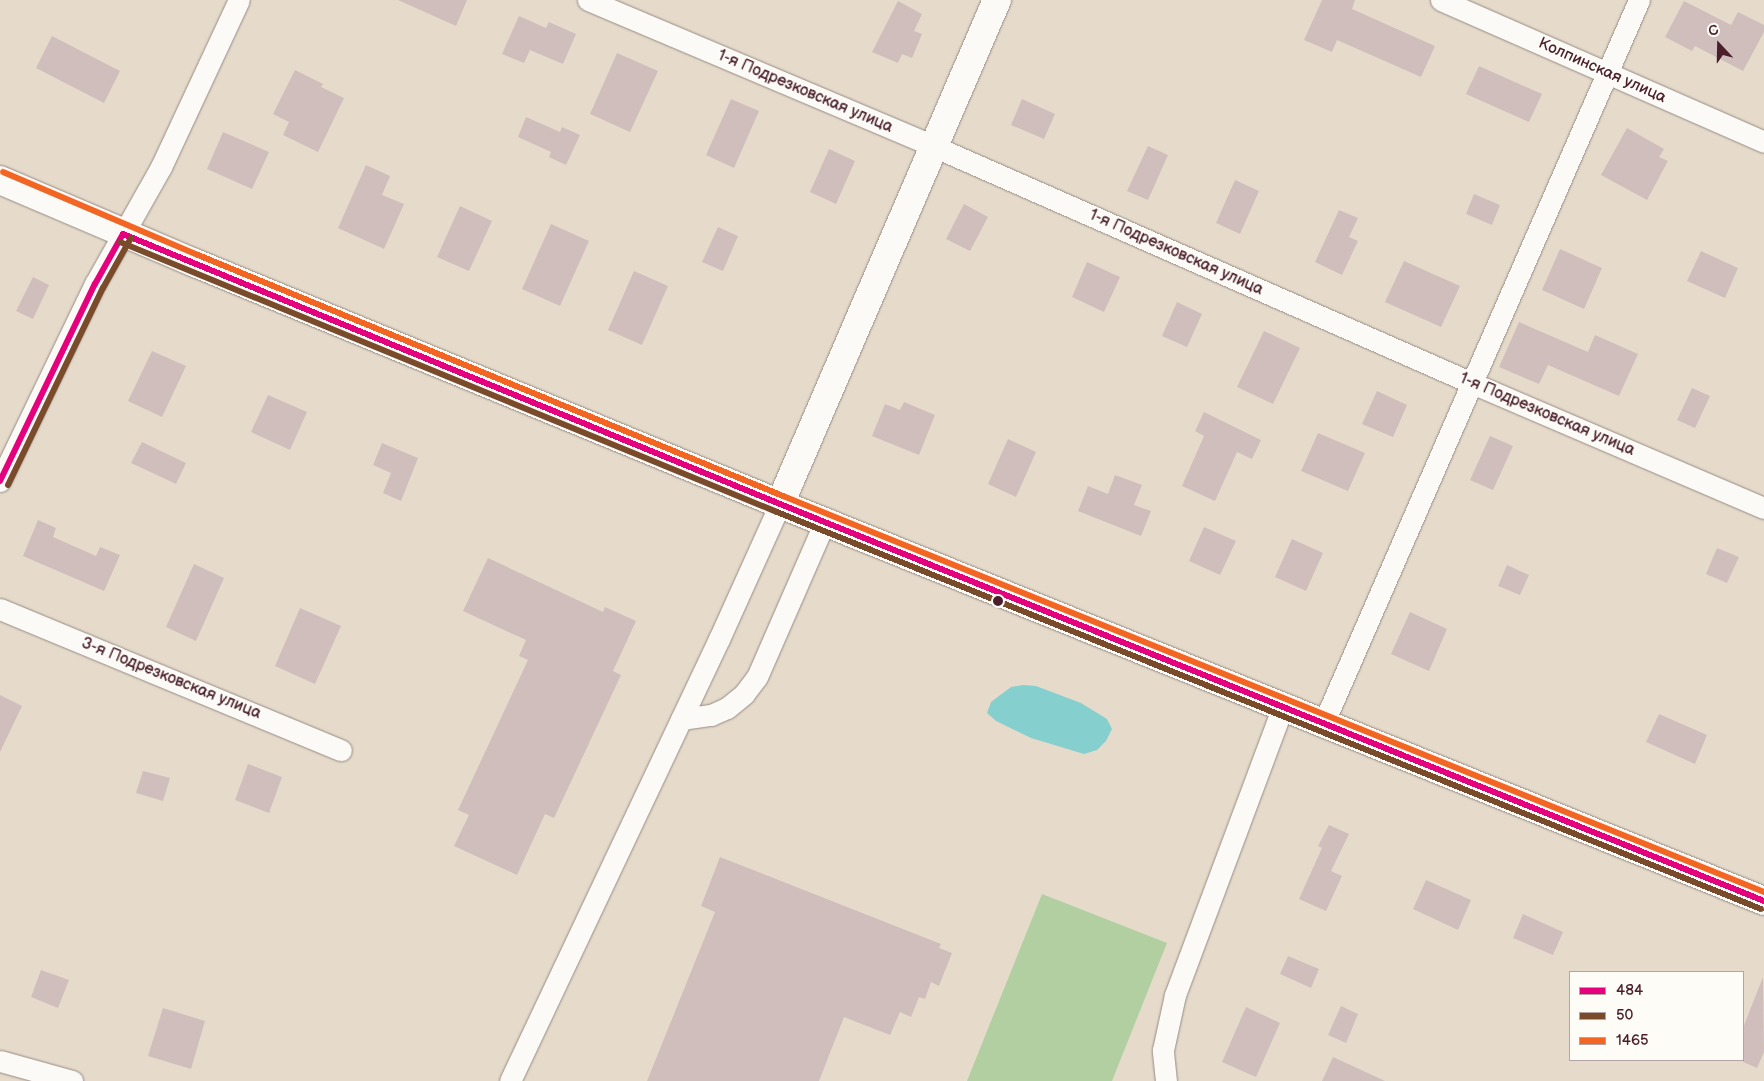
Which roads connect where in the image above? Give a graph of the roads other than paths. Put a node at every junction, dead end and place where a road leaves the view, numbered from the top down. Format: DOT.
graph roads {
  1 [pos="239,0"];
  2 [pos="588,0"];
  3 [pos="998,0"];
  4 [pos="1441,0"];
  5 [pos="1639,0"];
  6 [pos="1606,72"];
  7 [pos="1764,142"];
  8 [pos="933,146"];
  9 [pos="0,180"];
  10 [pos="123,234"];
  11 [pos="1472,383"];
  12 [pos="0,481"];
  13 [pos="780,504"];
  14 [pos="1764,508"];
  15 [pos="825,521"];
  16 [pos="0,608"];
  17 [pos="1283,706"];
  18 [pos="681,719"];
  19 [pos="1324,722"];
  20 [pos="341,750"];
  21 [pos="1764,901"];
  22 [pos="0,1061"];
  23 [pos="72,1081"];
  24 [pos="510,1081"];
  25 [pos="1166,1081"];
  1 -- 10 [label="street"];
  2 -- 8 [label="street, 1-я Подрезковская улица"];
  3 -- 8 [label="street"];
  4 -- 6 [label="street, Колпинская улица"];
  5 -- 6 [label="street"];
  6 -- 7 [label="street, Колпинская улица"];
  6 -- 11 [label="street"];
  8 -- 11 [label="street, 1-я Подрезковская улица"];
  8 -- 13 [label="street"];
  9 -- 10 [label="street"];
  10 -- 12 [label="street"];
  10 -- 13 [label="street"];
  11 -- 14 [label="street, 1-я Подрезковская улица"];
  11 -- 19 [label="street"];
  13 -- 15 [label="street"];
  13 -- 18 [label="street"];
  15 -- 17 [label="street"];
  15 -- 18 [label="street"];
  16 -- 20 [label="street, 3-я Подрезковская улица"];
  17 -- 19 [label="street"];
  17 -- 25 [label="street"];
  18 -- 24 [label="street"];
  19 -- 21 [label="street"];
  22 -- 23 [label="street"];
}
